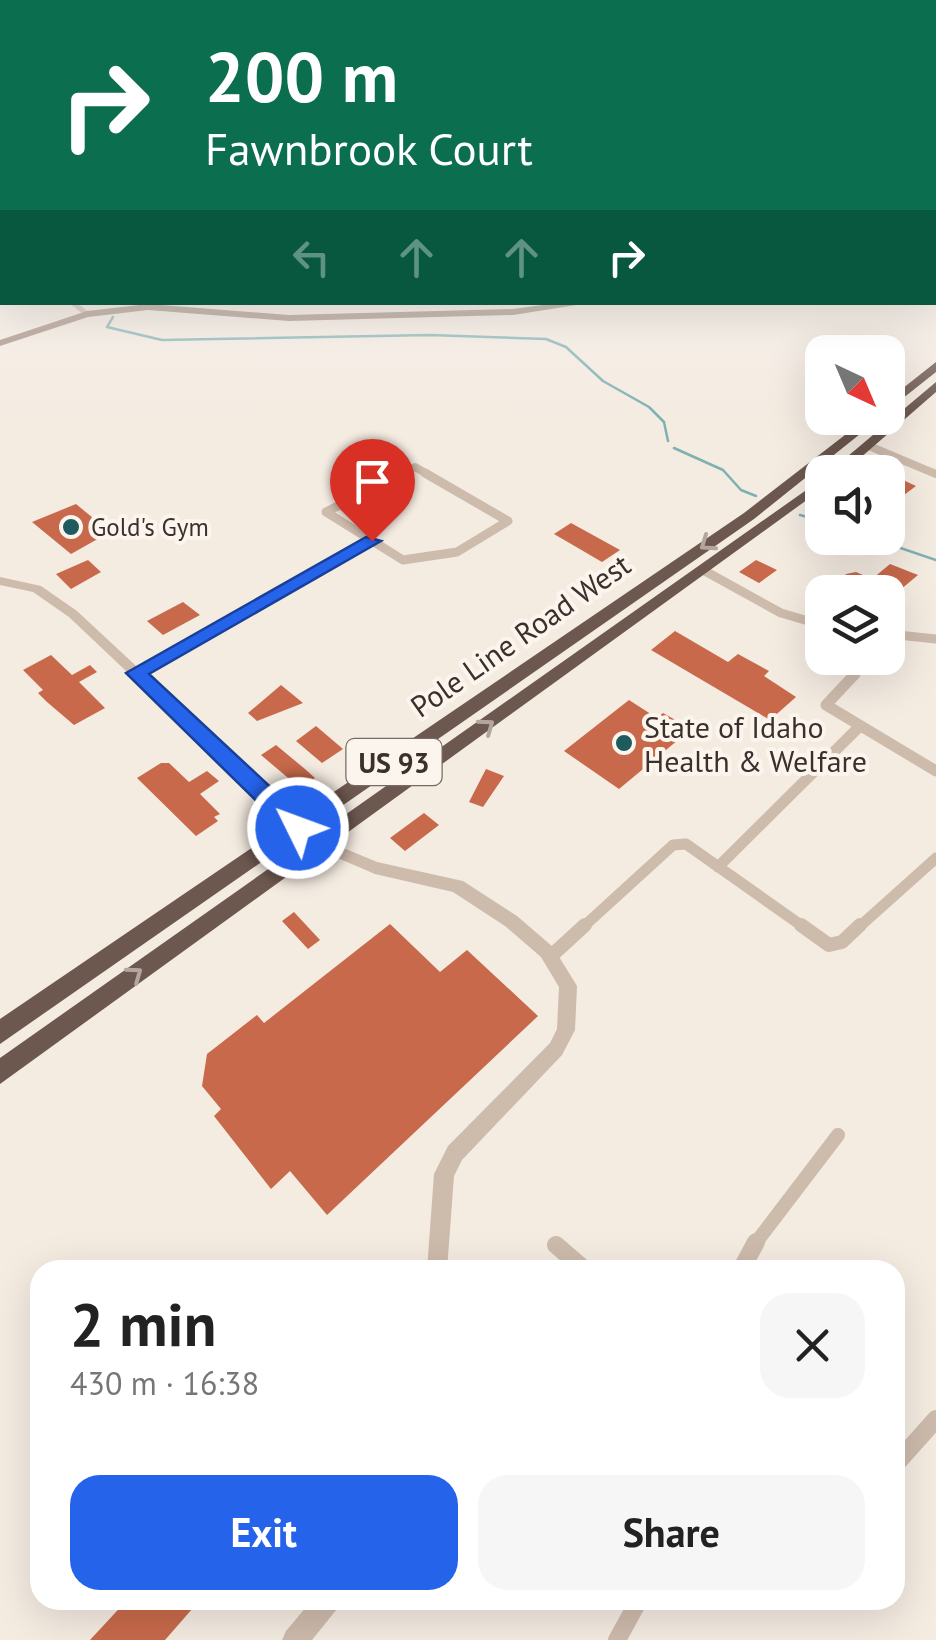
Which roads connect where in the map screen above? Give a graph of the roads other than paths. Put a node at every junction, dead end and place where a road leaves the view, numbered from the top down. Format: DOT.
graph roads {
  1 [pos="76,305"];
  2 [pos="156,305"];
  3 [pos="173,305"];
  4 [pos="570,305"];
  5 [pos="88,314"];
  6 [pos="0,344"];
  7 [pos="936,366"];
  8 [pos="936,386"];
  9 [pos="905,392"];
  10 [pos="852,435"];
  11 [pos="869,446"];
  12 [pos="858,455"];
  13 [pos="936,474"];
  14 [pos="805,495"];
  15 [pos="372,541"];
  16 [pos="703,570"];
  17 [pos="0,581"];
  18 [pos="805,620"];
  19 [pos="905,636"];
  20 [pos="936,639"];
  21 [pos="136,673"];
  22 [pos="854,675"];
  23 [pos="860,726"];
  24 [pos="936,771"];
  25 [pos="298,828"];
  26 [pos="317,844"];
  27 [pos="936,858"];
  28 [pos="718,867"];
  29 [pos="186,905"];
  30 [pos="550,956"];
  31 [pos="41,1004"];
  32 [pos="0,1033"];
  33 [pos="44,1040"];
  34 [pos="0,1056"];
  35 [pos="0,1072"];
  36 [pos="838,1135"];
  37 [pos="556,1245"];
  38 [pos="438,1260"];
  39 [pos="573,1260"];
  40 [pos="744,1260"];
  41 [pos="936,1419"];
  42 [pos="905,1453"];
  43 [pos="320,1610"];
  44 [pos="634,1610"];
  45 [pos="294,1640"];
  46 [pos="617,1640"];
  1 -- 5 [label="street"];
  2 -- 5 [label="main road"];
  3 -- 4 [label="main road"];
  5 -- 6 [label="main road"];
  7 -- 9 [label="highway"];
  8 -- 11 [label="highway"];
  10 -- 25 [label="highway, Pole Line Road West / US 93, one-way"];
  11 -- 12 [label="highway"];
  11 -- 13 [label="street"];
  14 -- 16 [label="highway, Pole Line Road West / US 93"];
  15 -- 15 [label="street"];
  15 -- 21 [label="street"];
  16 -- 18 [label="street"];
  26 -- 16 [label="highway, Pole Line Road West / US 93, one-way"];
  17 -- 21 [label="street"];
  19 -- 20 [label="street"];
  21 -- 25 [label="street"];
  22 -- 23 [label="street"];
  23 -- 24 [label="street"];
  23 -- 28 [label="street"];
  25 -- 26 [label="street"];
  25 -- 29 [label="highway, Pole Line Road West / US 93"];
  26 -- 30 [label="street"];
  33 -- 26 [label="highway, Pole Line Road West / US 93, one-way"];
  27 -- 28 [label="street"];
  28 -- 30 [label="street"];
  29 -- 31 [label="highway, Pole Line Road West / US 93"];
  29 -- 33 [label="highway"];
  30 -- 38 [label="street"];
  31 -- 32 [label="highway, Pole Line Road West / US 93"];
  31 -- 34 [label="highway"];
  33 -- 35 [label="highway, Pole Line Road West / US 93"];
  36 -- 40 [label="street"];
  37 -- 39 [label="street"];
  41 -- 42 [label="street"];
  43 -- 45 [label="street"];
  44 -- 46 [label="street"];
}
